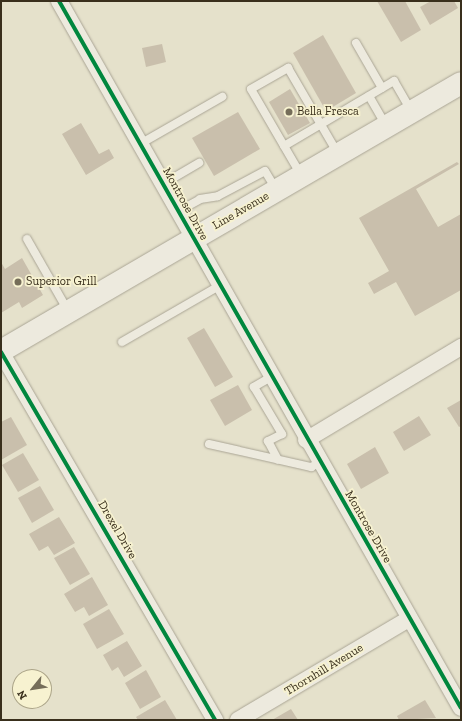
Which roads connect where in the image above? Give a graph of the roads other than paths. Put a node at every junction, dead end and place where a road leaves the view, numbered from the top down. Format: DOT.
graph roads {
  1 [pos="59,1"];
  2 [pos="356,43"];
  3 [pos="461,83"];
  4 [pos="382,88"];
  5 [pos="369,96"];
  6 [pos="222,97"];
  7 [pos="412,112"];
  8 [pos="320,124"];
  9 [pos="386,126"];
  10 [pos="140,144"];
  11 [pos="284,146"];
  12 [pos="338,154"];
  13 [pos="200,163"];
  14 [pos="301,176"];
  15 [pos="163,184"];
  16 [pos="277,190"];
  17 [pos="177,212"];
  18 [pos="27,239"];
  19 [pos="193,239"];
  20 [pos="219,286"];
  21 [pos="68,312"];
  22 [pos="122,342"];
  23 [pos="461,347"];
  24 [pos="1,351"];
  25 [pos="271,377"];
  26 [pos="306,440"];
  27 [pos="209,444"];
  28 [pos="278,460"];
  29 [pos="319,462"];
  30 [pos="410,618"];
  31 [pos="461,708"];
  32 [pos="215,720"];
  33 [pos="238,720"];
  1 -- 10 [label="street, Montrose Drive"];
  2 -- 4 [label="lane"];
  3 -- 7 [label="main road, Line Avenue"];
  4 -- 5 [label="lane"];
  4 -- 7 [label="lane"];
  5 -- 8 [label="lane"];
  5 -- 9 [label="lane"];
  6 -- 10 [label="lane"];
  7 -- 9 [label="main road, Line Avenue"];
  8 -- 11 [label="lane"];
  8 -- 11 [label="lane"];
  8 -- 12 [label="lane"];
  9 -- 12 [label="main road, Line Avenue"];
  10 -- 15 [label="street, Montrose Drive"];
  11 -- 14 [label="lane"];
  12 -- 14 [label="main road, Line Avenue"];
  13 -- 15 [label="lane"];
  14 -- 16 [label="main road, Line Avenue"];
  15 -- 17 [label="street, Montrose Drive"];
  16 -- 17 [label="lane"];
  16 -- 19 [label="main road, Line Avenue"];
  17 -- 19 [label="street, Montrose Drive"];
  18 -- 21 [label="lane"];
  19 -- 20 [label="street, Montrose Drive"];
  19 -- 21 [label="main road, Line Avenue"];
  20 -- 22 [label="lane"];
  20 -- 25 [label="street, Montrose Drive"];
  21 -- 24 [label="main road, Line Avenue"];
  23 -- 26 [label="street"];
  24 -- 32 [label="street, Drexel Drive"];
  25 -- 26 [label="street, Montrose Drive"];
  25 -- 28 [label="lane"];
  26 -- 29 [label="street, Montrose Drive"];
  27 -- 28 [label="lane"];
  28 -- 29 [label="lane"];
  29 -- 30 [label="street, Montrose Drive"];
  30 -- 31 [label="street, Montrose Drive"];
  30 -- 33 [label="street, Thornhill Avenue"];
}
